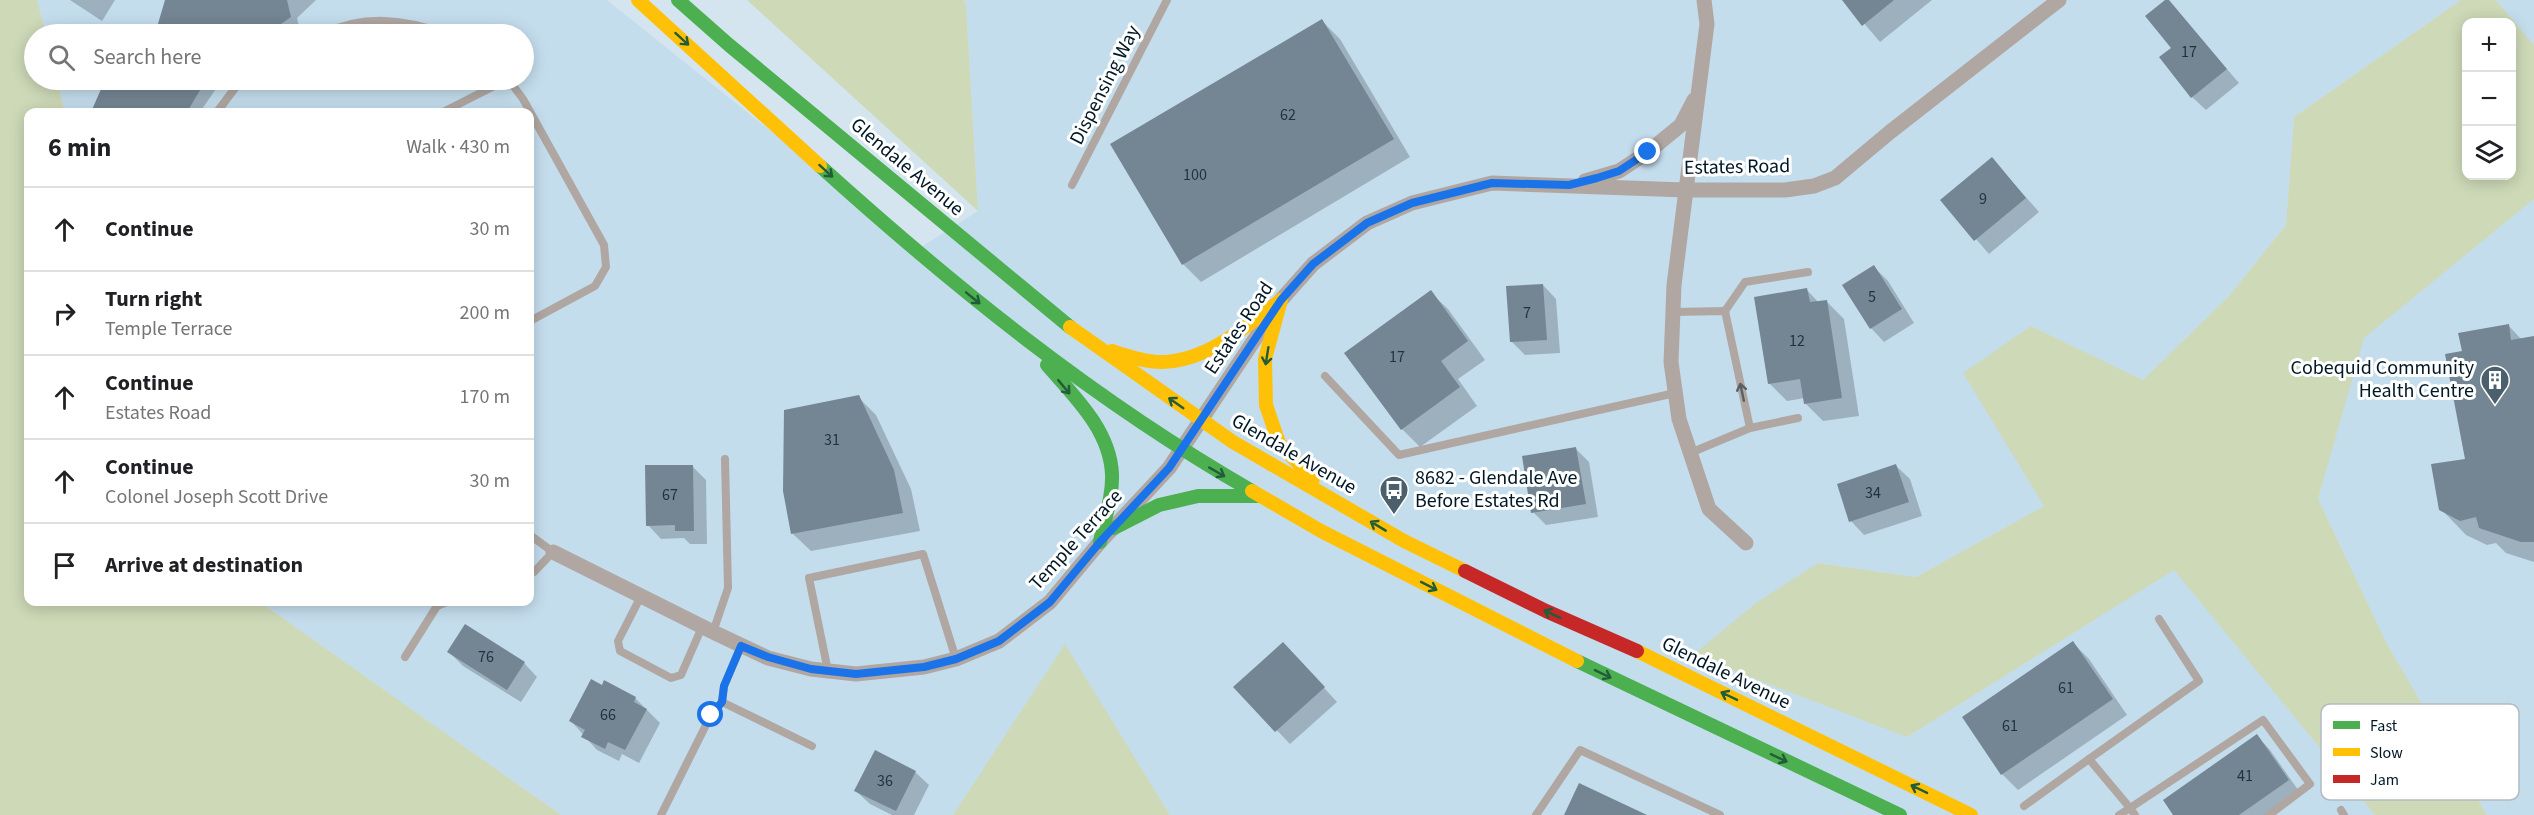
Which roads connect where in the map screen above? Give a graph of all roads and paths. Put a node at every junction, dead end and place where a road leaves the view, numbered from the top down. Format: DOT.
graph roads {
  1 [pos="638,0"];
  2 [pos="678,0"];
  3 [pos="1167,0"];
  4 [pos="1704,0"];
  5 [pos="2059,0"];
  6 [pos="348,24"];
  7 [pos="418,24"];
  8 [pos="234,90"];
  9 [pos="488,90"];
  10 [pos="516,90"];
  11 [pos="1698,92"];
  12 [pos="220,108"];
  13 [pos="451,108"];
  14 [pos="528,108"];
  15 [pos="534,119"];
  16 [pos="1072,185"];
  17 [pos="1569,185"];
  18 [pos="1685,190"];
  19 [pos="1808,272"];
  20 [pos="1281,300"];
  21 [pos="1725,311"];
  22 [pos="1673,312"];
  23 [pos="534,319"];
  24 [pos="1084,339"];
  25 [pos="1027,342"];
  26 [pos="1325,376"];
  27 [pos="1675,393"];
  28 [pos="1798,418"];
  29 [pos="1202,421"];
  30 [pos="1750,428"];
  31 [pos="1183,450"];
  32 [pos="1690,453"];
  33 [pos="725,459"];
  34 [pos="1257,496"];
  35 [pos="1338,502"];
  36 [pos="1114,528"];
  37 [pos="534,539"];
  38 [pos="1100,542"];
  39 [pos="1746,543"];
  40 [pos="553,552"];
  41 [pos="534,572"];
  42 [pos="641,596"];
  43 [pos="437,606"];
  44 [pos="2159,619"];
  45 [pos="707,630"];
  46 [pos="741,646"];
  47 [pos="405,657"];
  48 [pos="956,659"];
  49 [pos="828,671"];
  50 [pos="722,702"];
  51 [pos="812,746"];
  52 [pos="2089,759"];
  53 [pos="2024,806"];
  54 [pos="2132,812"];
  55 [pos="661,815"];
  56 [pos="1536,815"];
  57 [pos="1720,815"];
  58 [pos="1900,815"];
  59 [pos="1971,815"];
  60 [pos="2119,815"];
  61 [pos="2270,815"];
  1 -- 25 [label="main road, one-way"];
  2 -- 24 [label="main road, Glendale Avenue"];
  3 -- 16 [label="lane, Dispensing Way"];
  4 -- 11 [label="street"];
  5 -- 18 [label="street, Estates Road"];
  6 -- 7 [label="lane"];
  8 -- 12 [label="lane"];
  9 -- 13 [label="lane"];
  10 -- 14 [label="lane"];
  11 -- 17 [label="street"];
  11 -- 18 [label="street"];
  15 -- 23 [label="lane"];
  17 -- 18 [label="street, Estates Road"];
  17 -- 20 [label="street, Estates Road"];
  18 -- 22 [label="street"];
  19 -- 21 [label="lane"];
  20 -- 24 [label="main road"];
  20 -- 29 [label="street, Estates Road"];
  20 -- 35 [label="main road, one-way"];
  21 -- 22 [label="lane"];
  30 -- 21 [label="lane, one-way"];
  22 -- 27 [label="street"];
  29 -- 24 [label="main road, Glendale Avenue, one-way"];
  25 -- 31 [label="main road"];
  25 -- 38 [label="main road, one-way"];
  26 -- 27 [label="lane"];
  27 -- 32 [label="street"];
  28 -- 30 [label="lane"];
  29 -- 31 [label="street, Temple Terrace"];
  29 -- 35 [label="main road, Glendale Avenue"];
  30 -- 32 [label="lane"];
  31 -- 34 [label="main road, one-way"];
  31 -- 36 [label="street, Temple Terrace"];
  32 -- 39 [label="street"];
  33 -- 45 [label="lane"];
  34 -- 36 [label="main road"];
  34 -- 58 [label="main road, one-way"];
  59 -- 35 [label="main road, Glendale Avenue, one-way"];
  36 -- 38 [label="street, Temple Terrace"];
  37 -- 40 [label="lane"];
  38 -- 48 [label="street, Temple Terrace"];
  40 -- 41 [label="lane"];
  40 -- 42 [label="street, Temple Terrace"];
  42 -- 45 [label="street, Temple Terrace"];
  42 -- 45 [label="lane"];
  43 -- 47 [label="lane"];
  44 -- 52 [label="lane"];
  45 -- 46 [label="street, Temple Terrace"];
  46 -- 49 [label="street, Temple Terrace"];
  46 -- 50 [label="lane"];
  48 -- 49 [label="street, Temple Terrace"];
  48 -- 49 [label="lane"];
  50 -- 51 [label="lane"];
  50 -- 55 [label="lane"];
  52 -- 53 [label="lane"];
  52 -- 54 [label="lane"];
  54 -- 60 [label="lane"];
  54 -- 61 [label="lane"];
  56 -- 57 [label="lane"];
}
